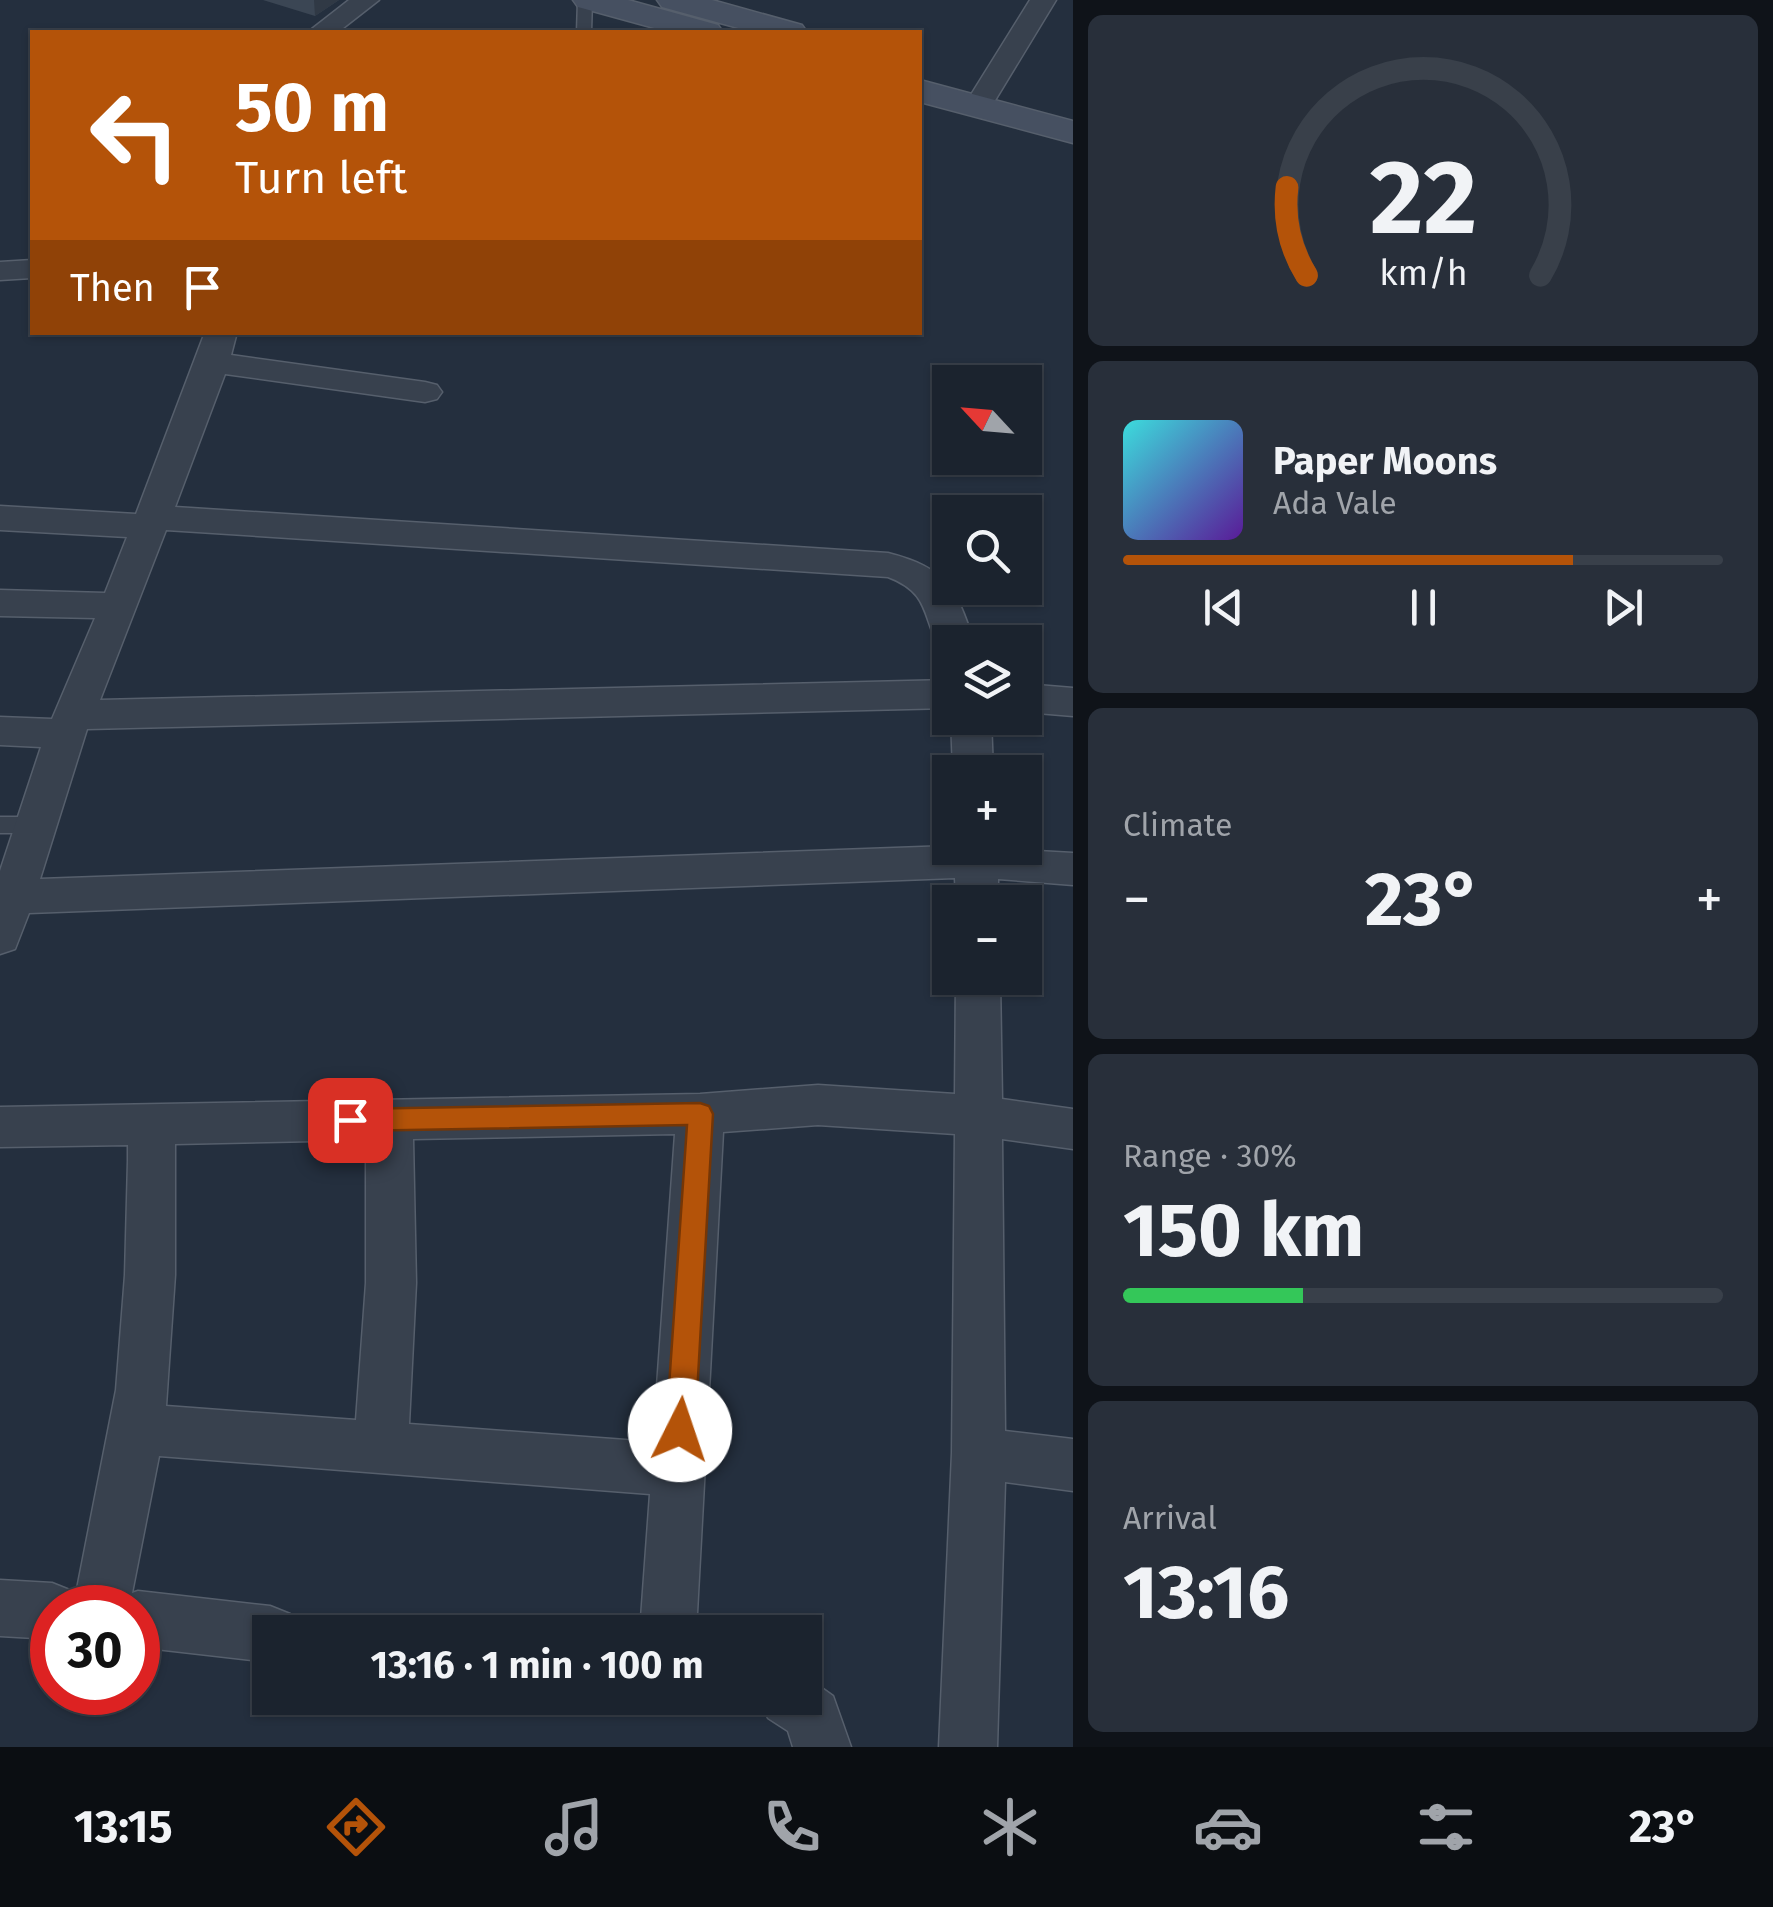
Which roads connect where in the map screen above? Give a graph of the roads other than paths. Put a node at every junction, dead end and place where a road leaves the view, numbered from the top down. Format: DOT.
graph roads {
  1 [pos="366,0"];
  2 [pos="588,0"];
  3 [pos="1043,0"];
  4 [pos="695,10"];
  5 [pos="324,30"];
  6 [pos="584,30"];
  7 [pos="781,30"];
  8 [pos="922,70"];
  9 [pos="922,91"];
  10 [pos="984,98"];
  11 [pos="1073,110"];
  12 [pos="1073,132"];
  13 [pos="30,269"];
  14 [pos="0,271"];
  15 [pos="217,347"];
  16 [pos="424,392"];
  17 [pos="0,518"];
  18 [pos="150,521"];
  19 [pos="0,603"];
  20 [pos="118,606"];
  21 [pos="949,625"];
  22 [pos="932,695"];
  23 [pos="1042,699"];
  24 [pos="1073,702"];
  25 [pos="69,725"];
  26 [pos="0,731"];
  27 [pos="18,825"];
  28 [pos="1073,869"];
  29 [pos="976,870"];
  30 [pos="6,918"];
  31 [pos="978,995"];
  32 [pos="700,1114"];
  33 [pos="980,1116"];
  34 [pos="390,1119"];
  35 [pos="151,1123"];
  36 [pos="0,1127"];
  37 [pos="1073,1129"];
  38 [pos="136,1429"];
  39 [pos="381,1446"];
  40 [pos="979,1453"];
  41 [pos="1073,1465"];
  42 [pos="678,1470"];
  43 [pos="106,1585"];
  44 [pos="0,1608"];
  45 [pos="30,1610"];
  46 [pos="669,1615"];
  47 [pos="160,1622"];
  48 [pos="252,1632"];
  49 [pos="812,1715"];
  50 [pos="822,1747"];
  51 [pos="968,1747"];
  1 -- 5 [label="street"];
  2 -- 4 [label="main road"];
  2 -- 6 [label="lane"];
  3 -- 10 [label="street"];
  4 -- 7 [label="main road"];
  8 -- 10 [label="main road"];
  9 -- 10 [label="main road"];
  10 -- 11 [label="main road"];
  10 -- 12 [label="main road"];
  13 -- 14 [label="street"];
  15 -- 16 [label="street"];
  15 -- 18 [label="street"];
  17 -- 18 [label="street"];
  18 -- 20 [label="street"];
  18 -- 21 [label="street"];
  19 -- 20 [label="street"];
  20 -- 25 [label="street"];
  22 -- 25 [label="street"];
  23 -- 24 [label="street"];
  25 -- 26 [label="street"];
  25 -- 27 [label="street"];
  27 -- 30 [label="street"];
  28 -- 29 [label="street"];
  29 -- 30 [label="street"];
  31 -- 33 [label="street"];
  32 -- 33 [label="street"];
  32 -- 34 [label="street"];
  32 -- 42 [label="street"];
  33 -- 37 [label="street"];
  33 -- 40 [label="street"];
  34 -- 35 [label="street"];
  34 -- 39 [label="street"];
  35 -- 36 [label="street"];
  35 -- 38 [label="street"];
  38 -- 39 [label="street"];
  38 -- 43 [label="street"];
  39 -- 42 [label="street"];
  40 -- 41 [label="street"];
  40 -- 51 [label="street"];
  42 -- 46 [label="street"];
  44 -- 45 [label="street"];
  47 -- 48 [label="street"];
  49 -- 50 [label="street"];
}
